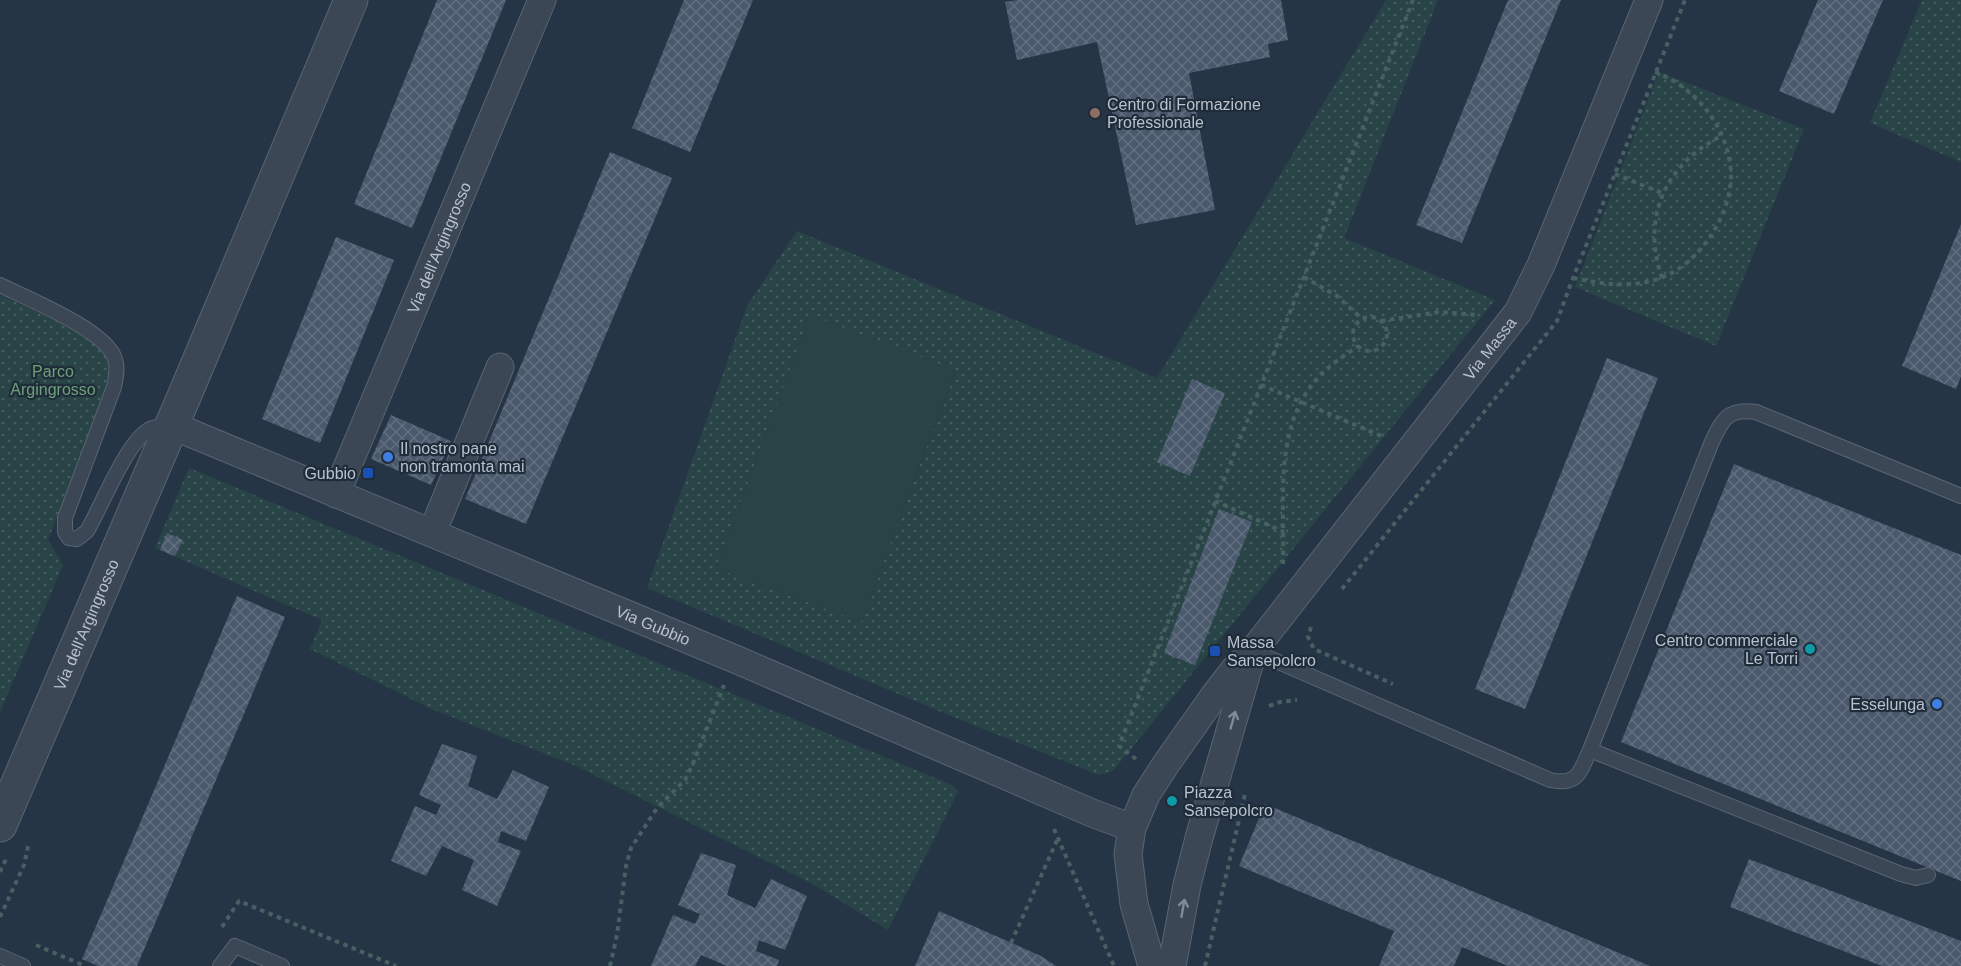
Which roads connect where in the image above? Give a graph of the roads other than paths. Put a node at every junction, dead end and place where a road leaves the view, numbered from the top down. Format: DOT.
graph roads {
  1 [pos="351,0"];
  2 [pos="542,0"];
  3 [pos="1649,0"];
  4 [pos="0,285"];
  5 [pos="500,367"];
  6 [pos="171,426"];
  7 [pos="336,494"];
  8 [pos="1961,496"];
  9 [pos="432,533"];
  10 [pos="1253,651"];
  11 [pos="1590,750"];
  12 [pos="0,825"];
  13 [pos="1132,828"];
  14 [pos="1928,875"];
  15 [pos="0,956"];
  16 [pos="23,966"];
  17 [pos="220,966"];
  18 [pos="282,966"];
  19 [pos="1152,966"];
  20 [pos="1172,966"];
  1 -- 6 [label="street, Via dell'Argingrosso"];
  2 -- 7 [label="street, Via dell'Argingrosso"];
  3 -- 10 [label="street, Via Massa"];
  4 -- 6 [label="lane"];
  5 -- 9 [label="street"];
  6 -- 7 [label="street, Via Gubbio"];
  6 -- 12 [label="street, Via dell'Argingrosso"];
  7 -- 9 [label="street, Via Gubbio"];
  8 -- 11 [label="lane"];
  9 -- 13 [label="street, Via Gubbio"];
  10 -- 11 [label="lane"];
  10 -- 13 [label="street"];
  20 -- 10 [label="street, one-way"];
  11 -- 14 [label="lane"];
  13 -- 19 [label="street"];
  15 -- 16 [label="lane"];
  17 -- 18 [label="lane"];
}
